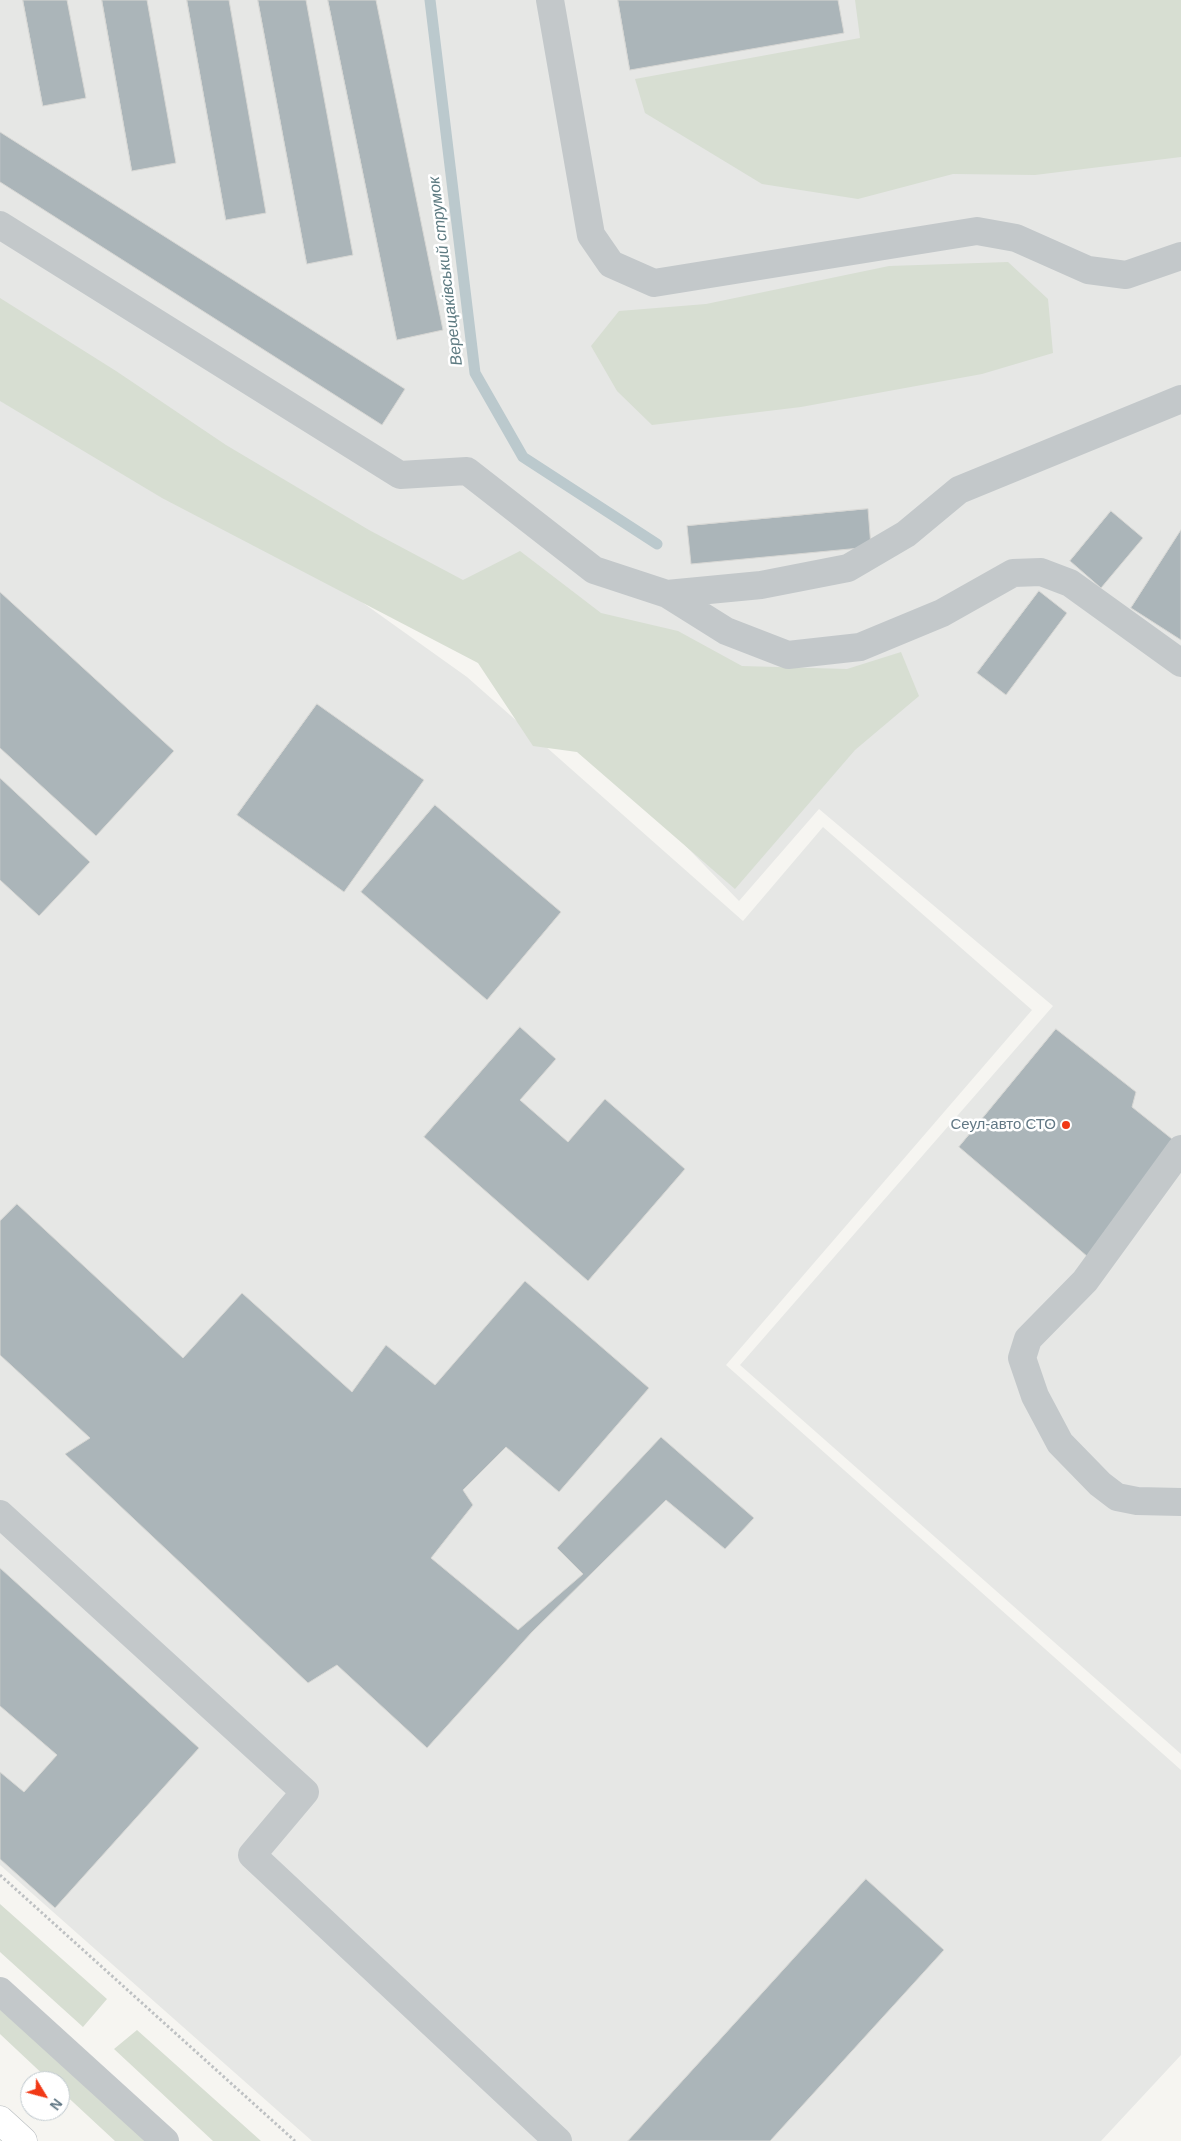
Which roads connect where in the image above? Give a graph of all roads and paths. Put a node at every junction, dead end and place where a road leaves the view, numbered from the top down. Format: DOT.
graph roads {
  1 [pos="550,0"];
  2 [pos="0,225"];
  3 [pos="1181,256"];
  4 [pos="1181,399"];
  5 [pos="667,594"];
  6 [pos="1181,663"];
  7 [pos="1181,1149"];
  8 [pos="1181,1502"];
  9 [pos="0,1514"];
  10 [pos="0,1875"];
  11 [pos="0,1991"];
  12 [pos="0,2120"];
  13 [pos="23,2141"];
  14 [pos="165,2141"];
  15 [pos="295,2141"];
  16 [pos="558,2141"];
  1 -- 3 [label="street"];
  2 -- 5 [label="street"];
  4 -- 5 [label="street"];
  5 -- 6 [label="street"];
  7 -- 8 [label="street"];
  9 -- 16 [label="street"];
  10 -- 15 [label="path"];
  11 -- 14 [label="street"];
  12 -- 13 [label="main road"];
}
